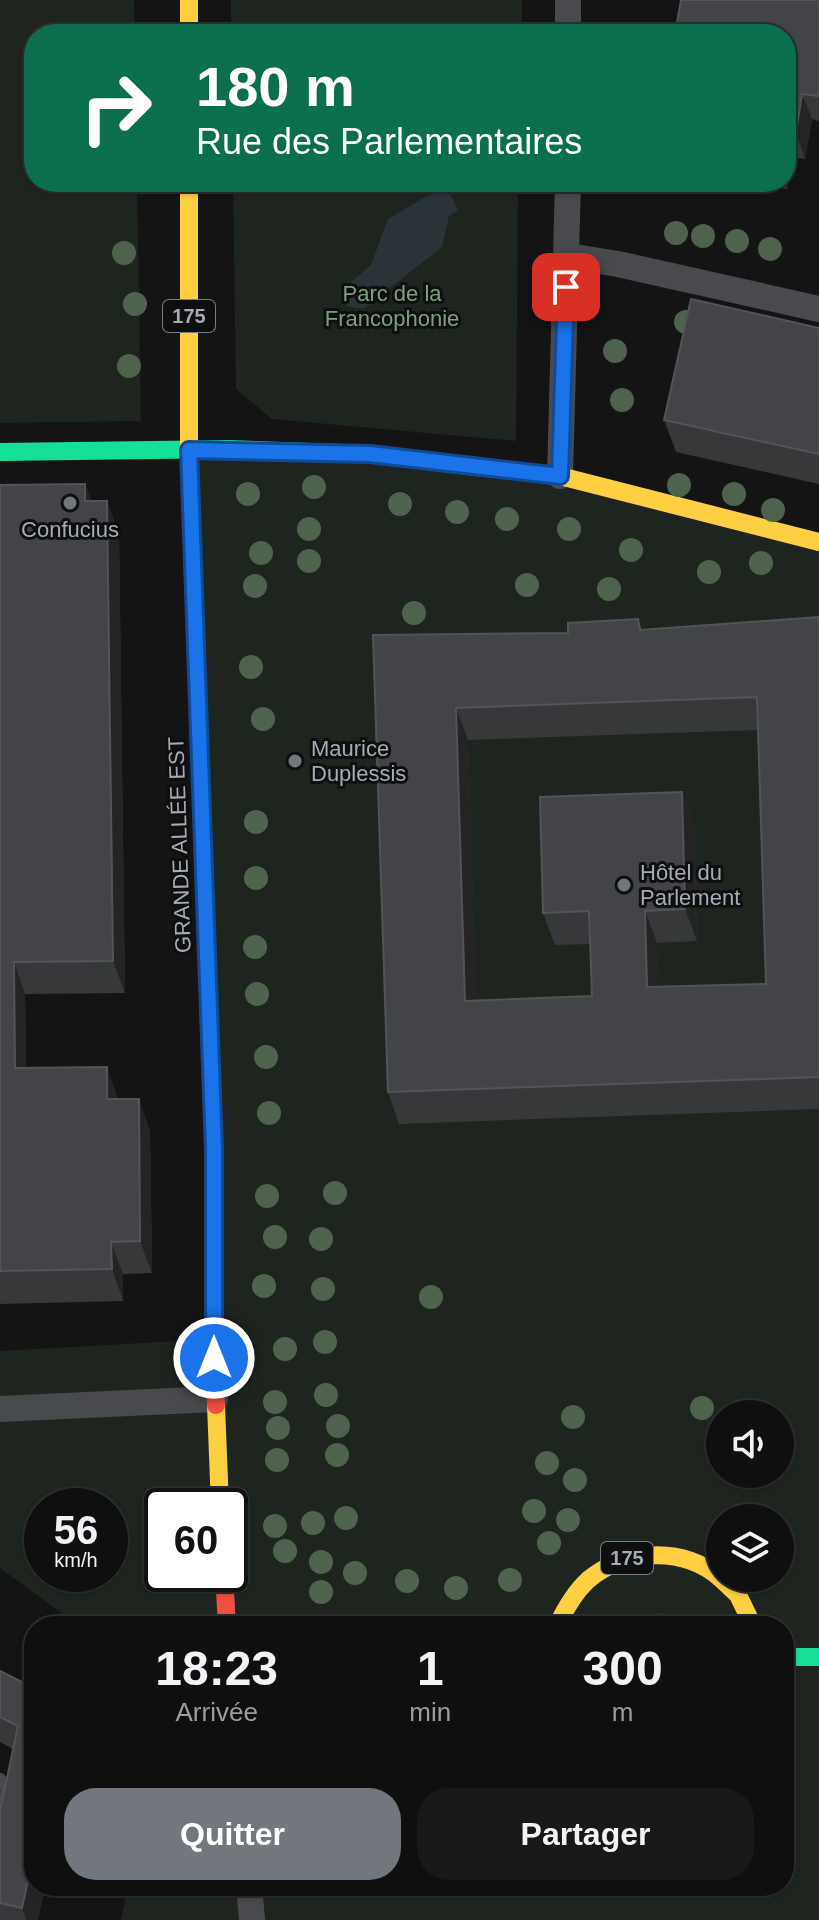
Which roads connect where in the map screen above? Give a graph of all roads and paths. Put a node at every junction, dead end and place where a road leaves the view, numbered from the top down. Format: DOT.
graph roads {
  1 [pos="189,0"];
  2 [pos="568,0"];
  3 [pos="189,24"];
  4 [pos="568,24"];
  5 [pos="189,192"];
  6 [pos="568,192"];
  7 [pos="568,256"];
  8 [pos="819,309"];
  9 [pos="189,450"];
  10 [pos="0,452"];
  11 [pos="560,476"];
  12 [pos="819,542"];
  13 [pos="215,1399"];
  14 [pos="0,1409"];
  15 [pos="219,1488"];
  16 [pos="706,1570"];
  17 [pos="225,1592"];
  18 [pos="735,1592"];
  19 [pos="226,1616"];
  20 [pos="562,1616"];
  21 [pos="748,1616"];
  22 [pos="794,1657"];
  23 [pos="819,1657"];
  24 [pos="0,1779"];
  25 [pos="0,1823"];
  26 [pos="250,1896"];
  27 [pos="252,1920"];
  1 -- 3 [label="main road"];
  2 -- 4 [label="street"];
  5 -- 9 [label="main road, GRANDE ALLÉE EST / 175"];
  6 -- 7 [label="street"];
  7 -- 8 [label="street"];
  7 -- 11 [label="street"];
  9 -- 10 [label="main road"];
  9 -- 11 [label="main road"];
  9 -- 13 [label="main road, GRANDE ALLÉE EST / 175"];
  11 -- 12 [label="main road"];
  13 -- 14 [label="street"];
  13 -- 15 [label="main road, GRANDE ALLÉE EST / 175"];
  16 -- 20 [label="main road, 175"];
  17 -- 19 [label="main road"];
  18 -- 21 [label="main road, 175"];
  22 -- 23 [label="main road"];
  24 -- 25 [label="lane"];
  26 -- 27 [label="street"];
}
